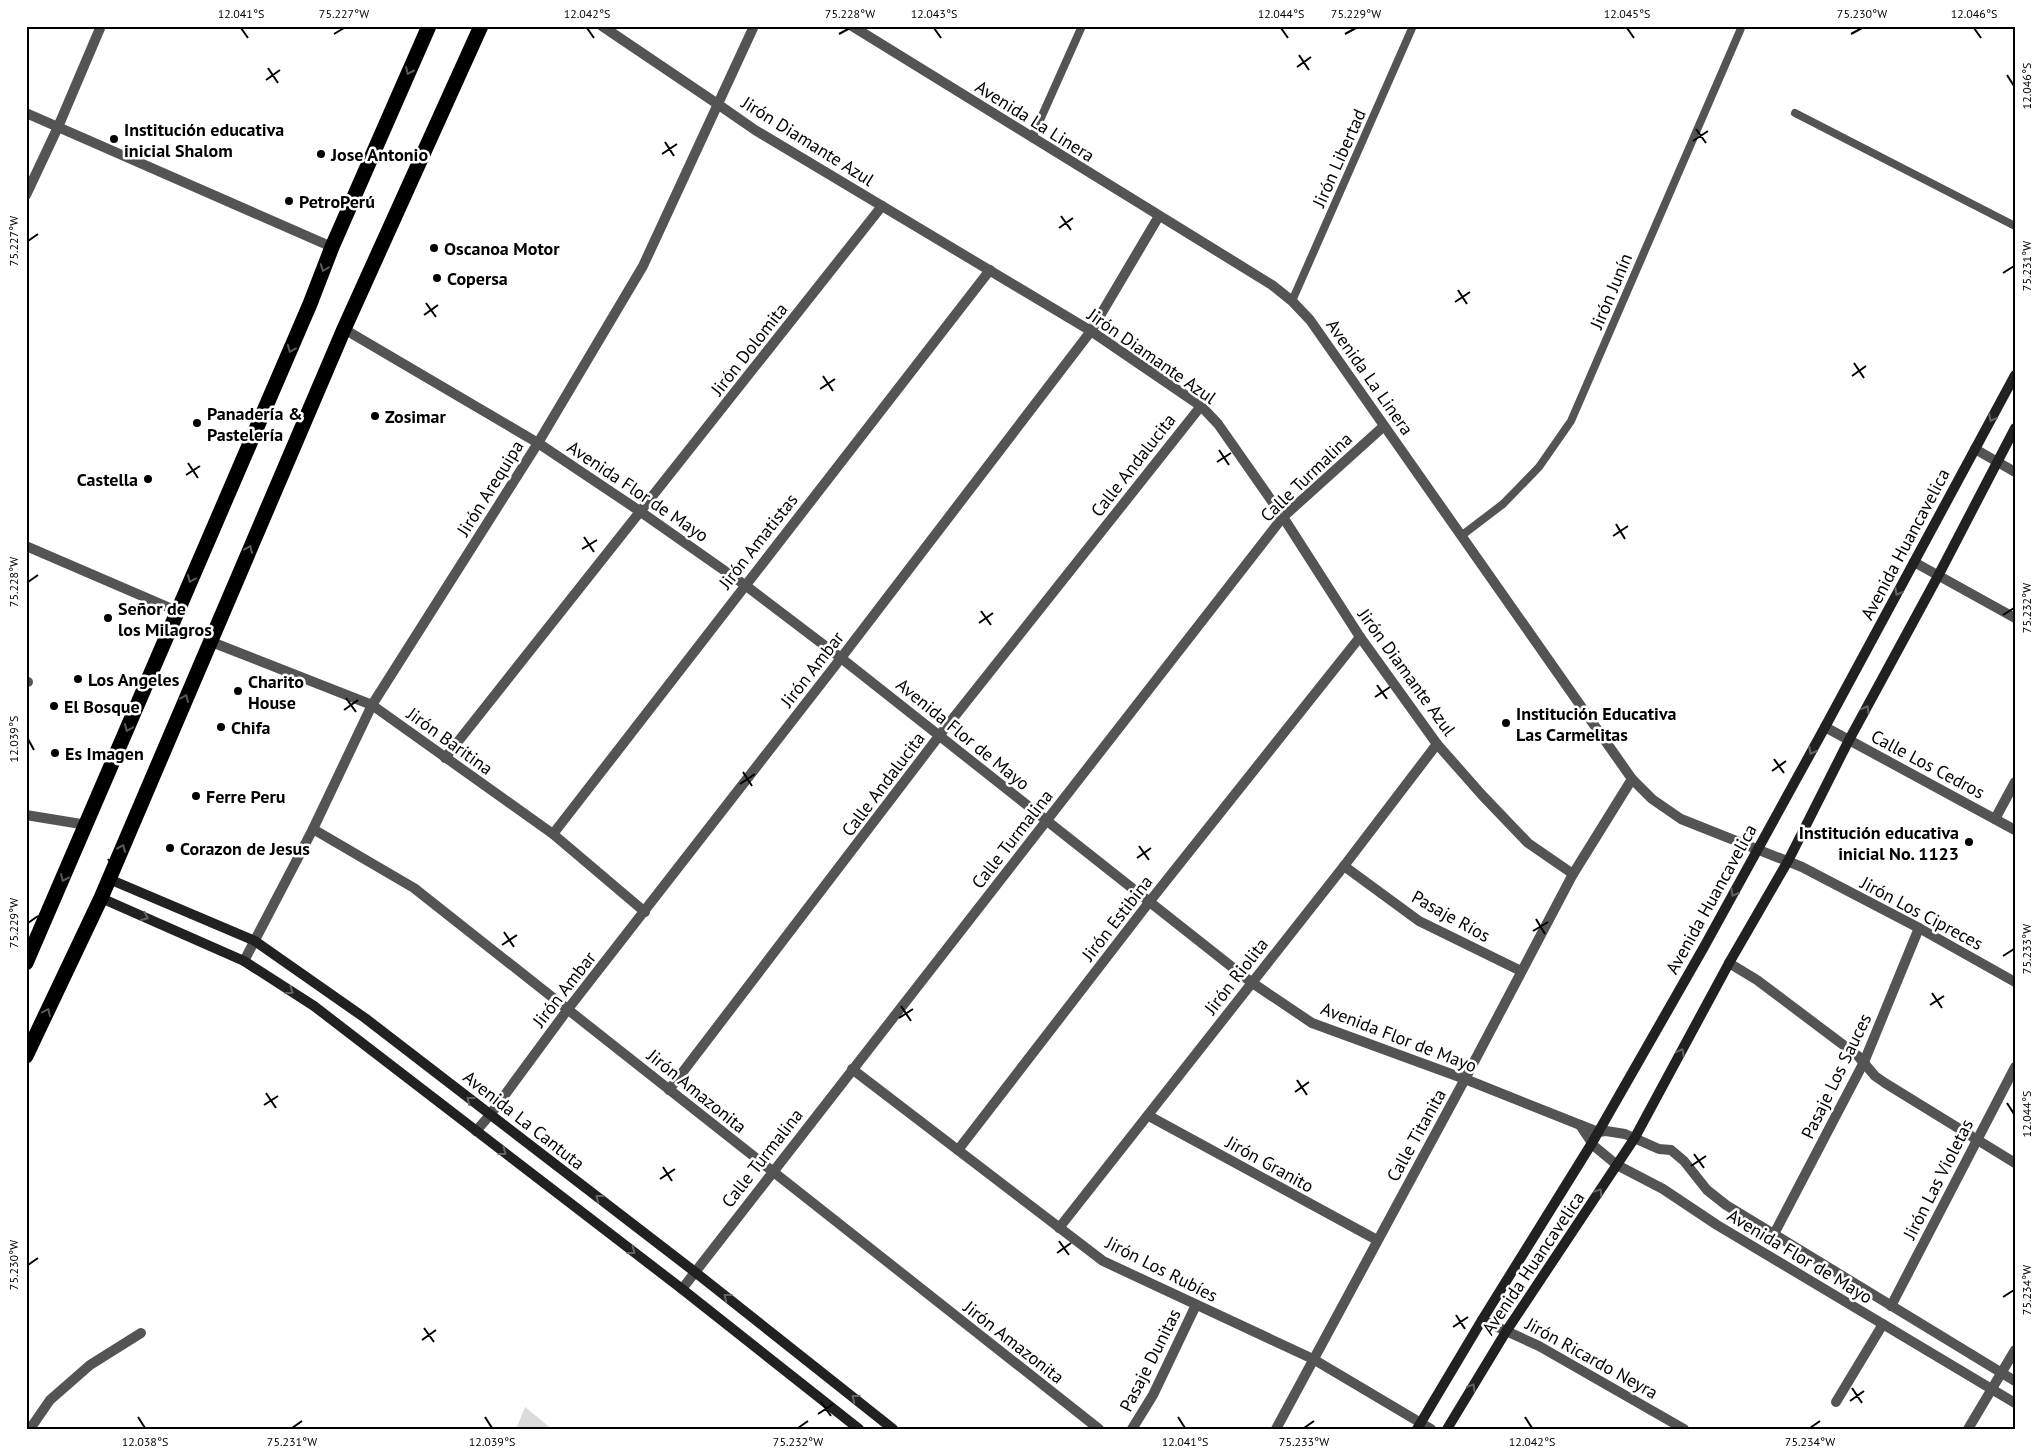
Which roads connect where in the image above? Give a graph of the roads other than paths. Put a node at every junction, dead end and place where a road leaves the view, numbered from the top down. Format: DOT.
graph roads {
  1 [pos="101,26"];
  2 [pos="429,26"];
  3 [pos="482,26"];
  4 [pos="602,26"];
  5 [pos="754,26"];
  6 [pos="852,26"];
  7 [pos="1082,26"];
  8 [pos="1413,26"];
  9 [pos="1742,26"];
  10 [pos="719,104"];
  11 [pos="26,112"];
  12 [pos="1795,113"];
  13 [pos="58,127"];
  14 [pos="1032,138"];
  15 [pos="26,195"];
  16 [pos="882,206"];
  17 [pos="1159,216"];
  18 [pos="2015,226"];
  19 [pos="332,247"];
  20 [pos="990,270"];
  21 [pos="1292,301"];
  22 [pos="344,329"];
  23 [pos="1091,331"];
  24 [pos="2015,375"];
  25 [pos="1201,406"];
  26 [pos="1384,426"];
  27 [pos="2015,428"];
  28 [pos="538,443"];
  29 [pos="1975,449"];
  30 [pos="1996,462"];
  31 [pos="2015,472"];
  32 [pos="641,512"];
  33 [pos="1283,517"];
  34 [pos="1461,536"];
  35 [pos="26,546"];
  36 [pos="1914,562"];
  37 [pos="1938,576"];
  38 [pos="745,585"];
  39 [pos="178,611"];
  40 [pos="2015,618"];
  41 [pos="1360,637"];
  42 [pos="209,641"];
  43 [pos="841,658"];
  44 [pos="372,705"];
  45 [pos="1825,727"];
  46 [pos="939,736"];
  47 [pos="1849,740"];
  48 [pos="1437,744"];
  49 [pos="445,758"];
  50 [pos="1632,779"];
  51 [pos="2015,782"];
  52 [pos="26,815"];
  53 [pos="1995,819"];
  54 [pos="1046,822"];
  55 [pos="87,825"];
  56 [pos="313,829"];
  57 [pos="2015,830"];
  58 [pos="553,834"];
  59 [pos="1757,851"];
  60 [pos="1788,861"];
  61 [pos="1344,866"];
  62 [pos="1573,874"];
  63 [pos="109,880"];
  64 [pos="101,898"];
  65 [pos="1150,901"];
  66 [pos="645,912"];
  67 [pos="1919,928"];
  68 [pos="255,941"];
  69 [pos="244,961"];
  70 [pos="26,963"];
  71 [pos="1729,963"];
  72 [pos="1521,971"];
  73 [pos="1251,982"];
  74 [pos="2015,982"];
  75 [pos="568,1009"];
  76 [pos="26,1056"];
  77 [pos="1864,1062"];
  78 [pos="2015,1067"];
  79 [pos="852,1069"];
  80 [pos="1465,1079"];
  81 [pos="669,1090"];
  82 [pos="490,1115"];
  83 [pos="1149,1116"];
  84 [pos="1580,1125"];
  85 [pos="476,1130"];
  86 [pos="1598,1132"];
  87 [pos="1634,1139"];
  88 [pos="1976,1139"];
  89 [pos="1592,1143"];
  90 [pos="958,1150"];
  91 [pos="2015,1163"];
  92 [pos="1617,1166"];
  93 [pos="772,1172"];
  94 [pos="1059,1228"];
  95 [pos="1774,1234"];
  96 [pos="1377,1240"];
  97 [pos="695,1272"];
  98 [pos="682,1289"];
  99 [pos="1196,1305"];
  100 [pos="1891,1306"];
  101 [pos="1482,1320"];
  102 [pos="1883,1324"];
  103 [pos="1506,1330"];
  104 [pos="141,1333"];
  105 [pos="2015,1350"];
  106 [pos="1313,1360"];
  107 [pos="2002,1373"];
  108 [pos="2015,1380"];
  109 [pos="1990,1389"];
  110 [pos="1836,1402"];
  111 [pos="2015,1403"];
  112 [pos="1419,1426"];
  113 [pos="30,1429"];
  114 [pos="859,1429"];
  115 [pos="893,1429"];
  116 [pos="1099,1429"];
  117 [pos="1132,1429"];
  118 [pos="1276,1429"];
  119 [pos="1431,1429"];
  120 [pos="1447,1429"];
  121 [pos="1684,1429"];
  122 [pos="1968,1429"];
  1 -- 13 [label="street"];
  2 -- 19 [label="highway, one-way"];
  3 -- 22 [label="highway"];
  4 -- 10 [label="street, Jirón Diamante Azul"];
  5 -- 10 [label="street, Jirón Arequipa"];
  6 -- 14 [label="street, Avenida La Linera"];
  7 -- 14 [label="lane"];
  8 -- 21 [label="lane, Jirón Libertad"];
  9 -- 34 [label="lane, Jirón Junín"];
  10 -- 16 [label="street, Jirón Diamante Azul"];
  10 -- 28 [label="street, Jirón Arequipa"];
  11 -- 13 [label="street"];
  12 -- 18 [label="lane"];
  13 -- 15 [label="street"];
  13 -- 19 [label="street"];
  14 -- 17 [label="street, Avenida La Linera"];
  16 -- 20 [label="street, Jirón Diamante Azul"];
  16 -- 32 [label="street, Jirón Dolomita"];
  17 -- 21 [label="street, Avenida La Linera"];
  17 -- 23 [label="street, Jirón Ambar"];
  19 -- 39 [label="highway, one-way"];
  20 -- 23 [label="street, Jirón Diamante Azul"];
  20 -- 38 [label="street, Jirón Amatistas"];
  21 -- 26 [label="street, Avenida La Linera"];
  22 -- 28 [label="street, Avenida Flor de Mayo"];
  42 -- 22 [label="highway, one-way"];
  23 -- 25 [label="street, Jirón Diamante Azul"];
  23 -- 43 [label="street, Jirón Ambar"];
  24 -- 29 [label="main road, Avenida Huancavelica, one-way"];
  25 -- 33 [label="street, Jirón Diamante Azul"];
  25 -- 46 [label="street, Calle Andalucita"];
  26 -- 33 [label="street, Calle Turmalina"];
  26 -- 34 [label="street, Avenida La Linera"];
  27 -- 30 [label="main road, Avenida Huancavelica"];
  28 -- 32 [label="street, Avenida Flor de Mayo"];
  28 -- 44 [label="street, Jirón Arequipa"];
  29 -- 30 [label="street"];
  29 -- 36 [label="main road, Avenida Huancavelica"];
  30 -- 31 [label="street"];
  30 -- 37 [label="main road, Avenida Huancavelica"];
  32 -- 38 [label="street, Avenida Flor de Mayo"];
  32 -- 49 [label="street, Jirón Dolomita"];
  33 -- 41 [label="street, Jirón Diamante Azul"];
  33 -- 54 [label="street, Calle Turmalina"];
  34 -- 50 [label="street, Avenida La Linera"];
  35 -- 39 [label="street"];
  36 -- 37 [label="street"];
  36 -- 45 [label="main road, Avenida Huancavelica, one-way"];
  37 -- 40 [label="street"];
  47 -- 37 [label="main road, Avenida Huancavelica, one-way"];
  38 -- 43 [label="street, Avenida Flor de Mayo"];
  38 -- 58 [label="street, Jirón Amatistas"];
  39 -- 55 [label="highway, one-way"];
  41 -- 48 [label="street, Jirón Diamante Azul"];
  41 -- 65 [label="street, Jirón Estibina"];
  42 -- 44 [label="street, Jirón Baritina"];
  63 -- 42 [label="highway, one-way"];
  43 -- 46 [label="street, Avenida Flor de Mayo"];
  43 -- 66 [label="street, Jirón Ambar"];
  44 -- 49 [label="street, Jirón Baritina"];
  44 -- 56 [label="street, Jirón Arequipa"];
  45 -- 47 [label="street, Calle Los Cedros"];
  45 -- 59 [label="main road, Avenida Huancavelica, one-way"];
  46 -- 54 [label="street, Avenida Flor de Mayo"];
  46 -- 81 [label="street, Calle Andalucita"];
  47 -- 53 [label="street, Calle Los Cedros"];
  47 -- 60 [label="main road, Avenida Huancavelica"];
  48 -- 61 [label="street, Jirón Riolita"];
  48 -- 62 [label="street, Jirón Diamante Azul"];
  49 -- 58 [label="street, Jirón Baritina"];
  50 -- 59 [label="street, Avenida La Linera"];
  50 -- 62 [label="street, Calle Titanita"];
  51 -- 53 [label="street"];
  52 -- 55 [label="street"];
  53 -- 57 [label="street, Calle Los Cedros"];
  54 -- 65 [label="street, Avenida Flor de Mayo"];
  54 -- 79 [label="street, Calle Turmalina"];
  55 -- 70 [label="highway, one-way"];
  56 -- 68 [label="street, Jirón Arequipa"];
  56 -- 75 [label="street, Jirón Amazonita"];
  58 -- 66 [label="street, Jirón Baritina"];
  59 -- 60 [label="street, Jirón Los Cipreces"];
  59 -- 86 [label="main road, Avenida Huancavelica, one-way"];
  60 -- 67 [label="street, Jirón Los Cipreces"];
  60 -- 71 [label="main road, Avenida Huancavelica"];
  61 -- 72 [label="street, Pasaje Ríos"];
  61 -- 73 [label="street, Jirón Riolita"];
  62 -- 72 [label="street, Calle Titanita"];
  63 -- 64 [label="highway"];
  63 -- 68 [label="main road, Avenida La Cantuta"];
  64 -- 69 [label="main road, one-way"];
  76 -- 64 [label="highway, one-way"];
  65 -- 73 [label="street, Avenida Flor de Mayo"];
  65 -- 90 [label="street, Jirón Estibina"];
  66 -- 75 [label="street, Jirón Ambar"];
  67 -- 74 [label="street, Jirón Los Cipreces"];
  67 -- 77 [label="street, Pasaje Los Sauces"];
  68 -- 69 [label="street, Jirón Arequipa"];
  82 -- 68 [label="main road, Avenida La Cantuta, one-way"];
  69 -- 85 [label="main road, one-way"];
  71 -- 77 [label="street"];
  87 -- 71 [label="main road, Avenida Huancavelica, one-way"];
  72 -- 80 [label="street, Calle Titanita"];
  73 -- 80 [label="street, Avenida Flor de Mayo"];
  73 -- 83 [label="street, Jirón Riolita"];
  75 -- 81 [label="street, Jirón Amazonita"];
  75 -- 82 [label="street, Jirón Ambar"];
  77 -- 88 [label="street"];
  77 -- 95 [label="street, Pasaje Los Sauces"];
  78 -- 88 [label="street, Jirón Las Violetas"];
  79 -- 90 [label="street, Jirón Los Rubíes"];
  79 -- 93 [label="street, Calle Turmalina"];
  80 -- 84 [label="street, Avenida Flor de Mayo"];
  80 -- 96 [label="street, Calle Titanita"];
  81 -- 93 [label="street, Jirón Amazonita"];
  82 -- 85 [label="street, Jirón Ambar"];
  97 -- 82 [label="main road, Avenida La Cantuta, one-way"];
  83 -- 94 [label="street, Jirón Riolita"];
  83 -- 96 [label="street, Jirón Granito"];
  84 -- 86 [label="street, Avenida Flor de Mayo"];
  84 -- 89 [label="street, Avenida Flor de Mayo"];
  85 -- 98 [label="main road, one-way"];
  86 -- 87 [label="street, Avenida Flor de Mayo"];
  86 -- 89 [label="main road, Avenida Huancavelica"];
  87 -- 92 [label="main road, Avenida Huancavelica"];
  87 -- 95 [label="street, Avenida Flor de Mayo"];
  88 -- 91 [label="street"];
  88 -- 100 [label="street, Jirón Las Violetas"];
  89 -- 92 [label="street, Avenida Flor de Mayo"];
  89 -- 101 [label="main road, Avenida Huancavelica"];
  90 -- 94 [label="street, Jirón Los Rubíes"];
  92 -- 102 [label="street, Avenida Flor de Mayo"];
  103 -- 92 [label="main road, Avenida Huancavelica, one-way"];
  93 -- 97 [label="street, Calle Turmalina"];
  93 -- 116 [label="street, Jirón Amazonita"];
  94 -- 99 [label="street, Jirón Los Rubíes"];
  95 -- 100 [label="street, Avenida Flor de Mayo"];
  96 -- 106 [label="street, Calle Titanita"];
  97 -- 98 [label="street, Calle Turmalina"];
  115 -- 97 [label="main road, Avenida La Cantuta, one-way"];
  98 -- 114 [label="main road"];
  99 -- 106 [label="street, Jirón Los Rubíes"];
  99 -- 117 [label="street, Pasaje Dunitas"];
  100 -- 107 [label="street, Avenida Flor de Mayo"];
  101 -- 103 [label="street, Jirón Ricardo Neyra"];
  101 -- 112 [label="main road, Avenida Huancavelica"];
  102 -- 109 [label="street, Avenida Flor de Mayo"];
  102 -- 110 [label="street"];
  120 -- 103 [label="main road, Avenida Huancavelica, one-way"];
  103 -- 121 [label="street, Jirón Ricardo Neyra"];
  104 -- 113 [label="street"];
  105 -- 107 [label="street"];
  106 -- 112 [label="street, Jirón Los Rubíes"];
  106 -- 118 [label="street, Calle Titanita"];
  107 -- 108 [label="street, Avenida Flor de Mayo"];
  107 -- 109 [label="street"];
  109 -- 111 [label="street, Avenida Flor de Mayo"];
  109 -- 122 [label="street"];
  112 -- 119 [label="street, Jirón Los Rubíes"];
}
